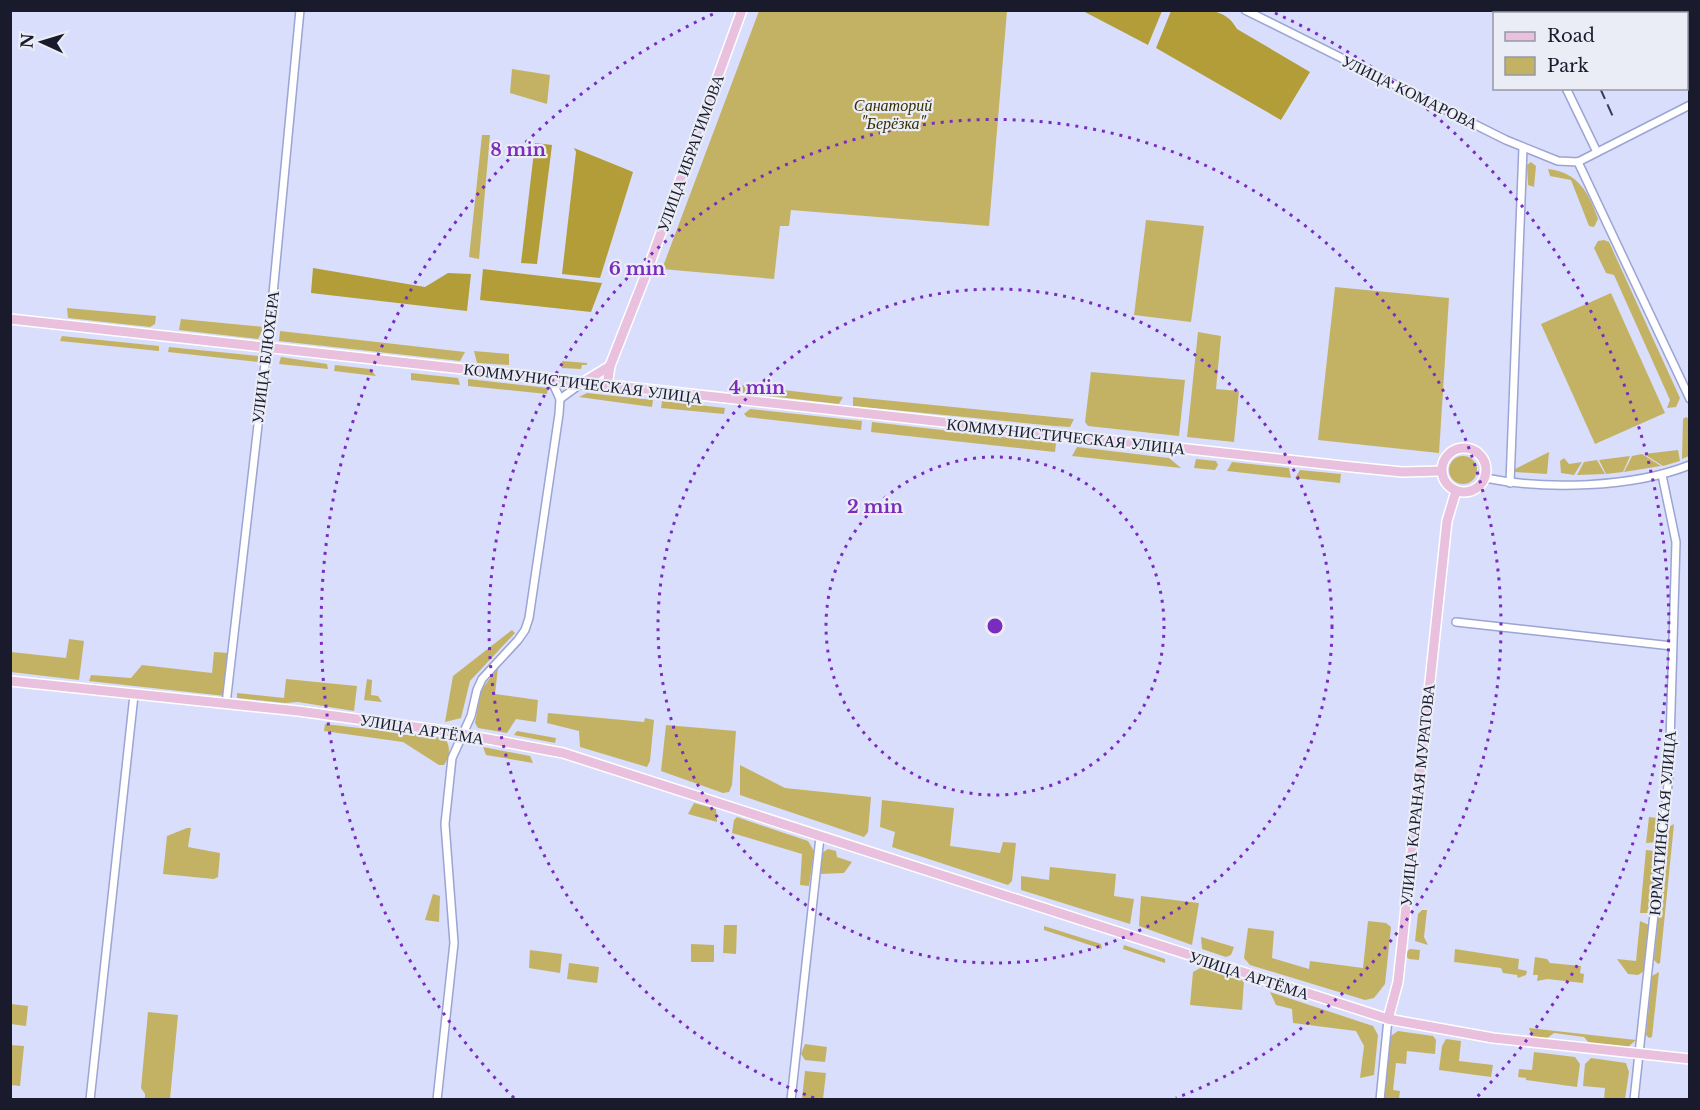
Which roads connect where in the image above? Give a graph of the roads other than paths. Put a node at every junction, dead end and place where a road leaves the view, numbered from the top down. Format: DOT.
graph roads {
  1 [pos="300,10"];
  2 [pos="742,10"];
  3 [pos="1245,10"];
  4 [pos="1567,90"];
  5 [pos="1689,105"];
  6 [pos="1523,148"];
  7 [pos="1596,150"];
  8 [pos="1578,162"];
  9 [pos="10,319"];
  10 [pos="265,348"];
  11 [pos="610,366"];
  12 [pos="551,379"];
  13 [pos="582,383"];
  14 [pos="608,386"];
  15 [pos="560,399"];
  16 [pos="1689,399"];
  17 [pos="1689,465"];
  18 [pos="1441,471"];
  19 [pos="1662,475"];
  20 [pos="1485,478"];
  21 [pos="1510,483"];
  22 [pos="1456,491"];
  23 [pos="1456,622"];
  24 [pos="1672,646"];
  25 [pos="10,681"];
  26 [pos="134,695"];
  27 [pos="226,704"];
  28 [pos="463,734"];
  29 [pos="820,837"];
  30 [pos="1388,1019"];
  31 [pos="1639,1054"];
  32 [pos="1689,1059"];
  33 [pos="90,1100"];
  34 [pos="437,1100"];
  35 [pos="791,1100"];
  36 [pos="1380,1100"];
  37 [pos="1634,1100"];
  1 -- 10 [label="street, УЛИЦА БЛЮХЕРА"];
  2 -- 11 [label="main road, УЛИЦА ИБРАГИМОВА"];
  3 -- 6 [label="street, УЛИЦА КОМАРОВА"];
  4 -- 7 [label="street"];
  5 -- 7 [label="street"];
  6 -- 8 [label="street, УЛИЦА КОМАРОВА"];
  6 -- 21 [label="street"];
  7 -- 8 [label="street"];
  8 -- 16 [label="street"];
  9 -- 10 [label="main road, КОММУНИСТИЧЕСКАЯ УЛИЦА"];
  10 -- 12 [label="main road, КОММУНИСТИЧЕСКАЯ УЛИЦА"];
  10 -- 27 [label="street, УЛИЦА БЛЮХЕРА"];
  11 -- 13 [label="main road"];
  11 -- 14 [label="main road, УЛИЦА ИБРАГИМОВА"];
  12 -- 13 [label="main road, КОММУНИСТИЧЕСКАЯ УЛИЦА"];
  12 -- 15 [label="street"];
  13 -- 14 [label="main road, КОММУНИСТИЧЕСКАЯ УЛИЦА"];
  13 -- 15 [label="street"];
  14 -- 18 [label="main road, КОММУНИСТИЧЕСКАЯ УЛИЦА"];
  15 -- 28 [label="street"];
  17 -- 19 [label="street"];
  18 -- 20 [label="main road"];
  18 -- 22 [label="main road"];
  19 -- 21 [label="street"];
  19 -- 24 [label="street, ЮРМАТИНСКАЯ УЛИЦА"];
  20 -- 21 [label="street"];
  20 -- 22 [label="main road"];
  22 -- 30 [label="main road, УЛИЦА КАРАНАЯ МУРАТОВА"];
  23 -- 24 [label="street"];
  24 -- 31 [label="street, ЮРМАТИНСКАЯ УЛИЦА"];
  25 -- 26 [label="main road, УЛИЦА АРТЁМА"];
  26 -- 27 [label="main road, УЛИЦА АРТЁМА"];
  26 -- 33 [label="street"];
  27 -- 28 [label="main road, УЛИЦА АРТЁМА"];
  28 -- 29 [label="main road, УЛИЦА АРТЁМА"];
  28 -- 34 [label="street"];
  29 -- 30 [label="main road, УЛИЦА АРТЁМА"];
  29 -- 35 [label="street"];
  30 -- 31 [label="main road, УЛИЦА АРТЁМА"];
  30 -- 36 [label="street, УЛИЦА КАРАНАЯ МУРАТОВА"];
  31 -- 32 [label="main road, УЛИЦА АРТЁМА"];
  31 -- 37 [label="street, ЮРМАТИНСКАЯ УЛИЦА"];
}
